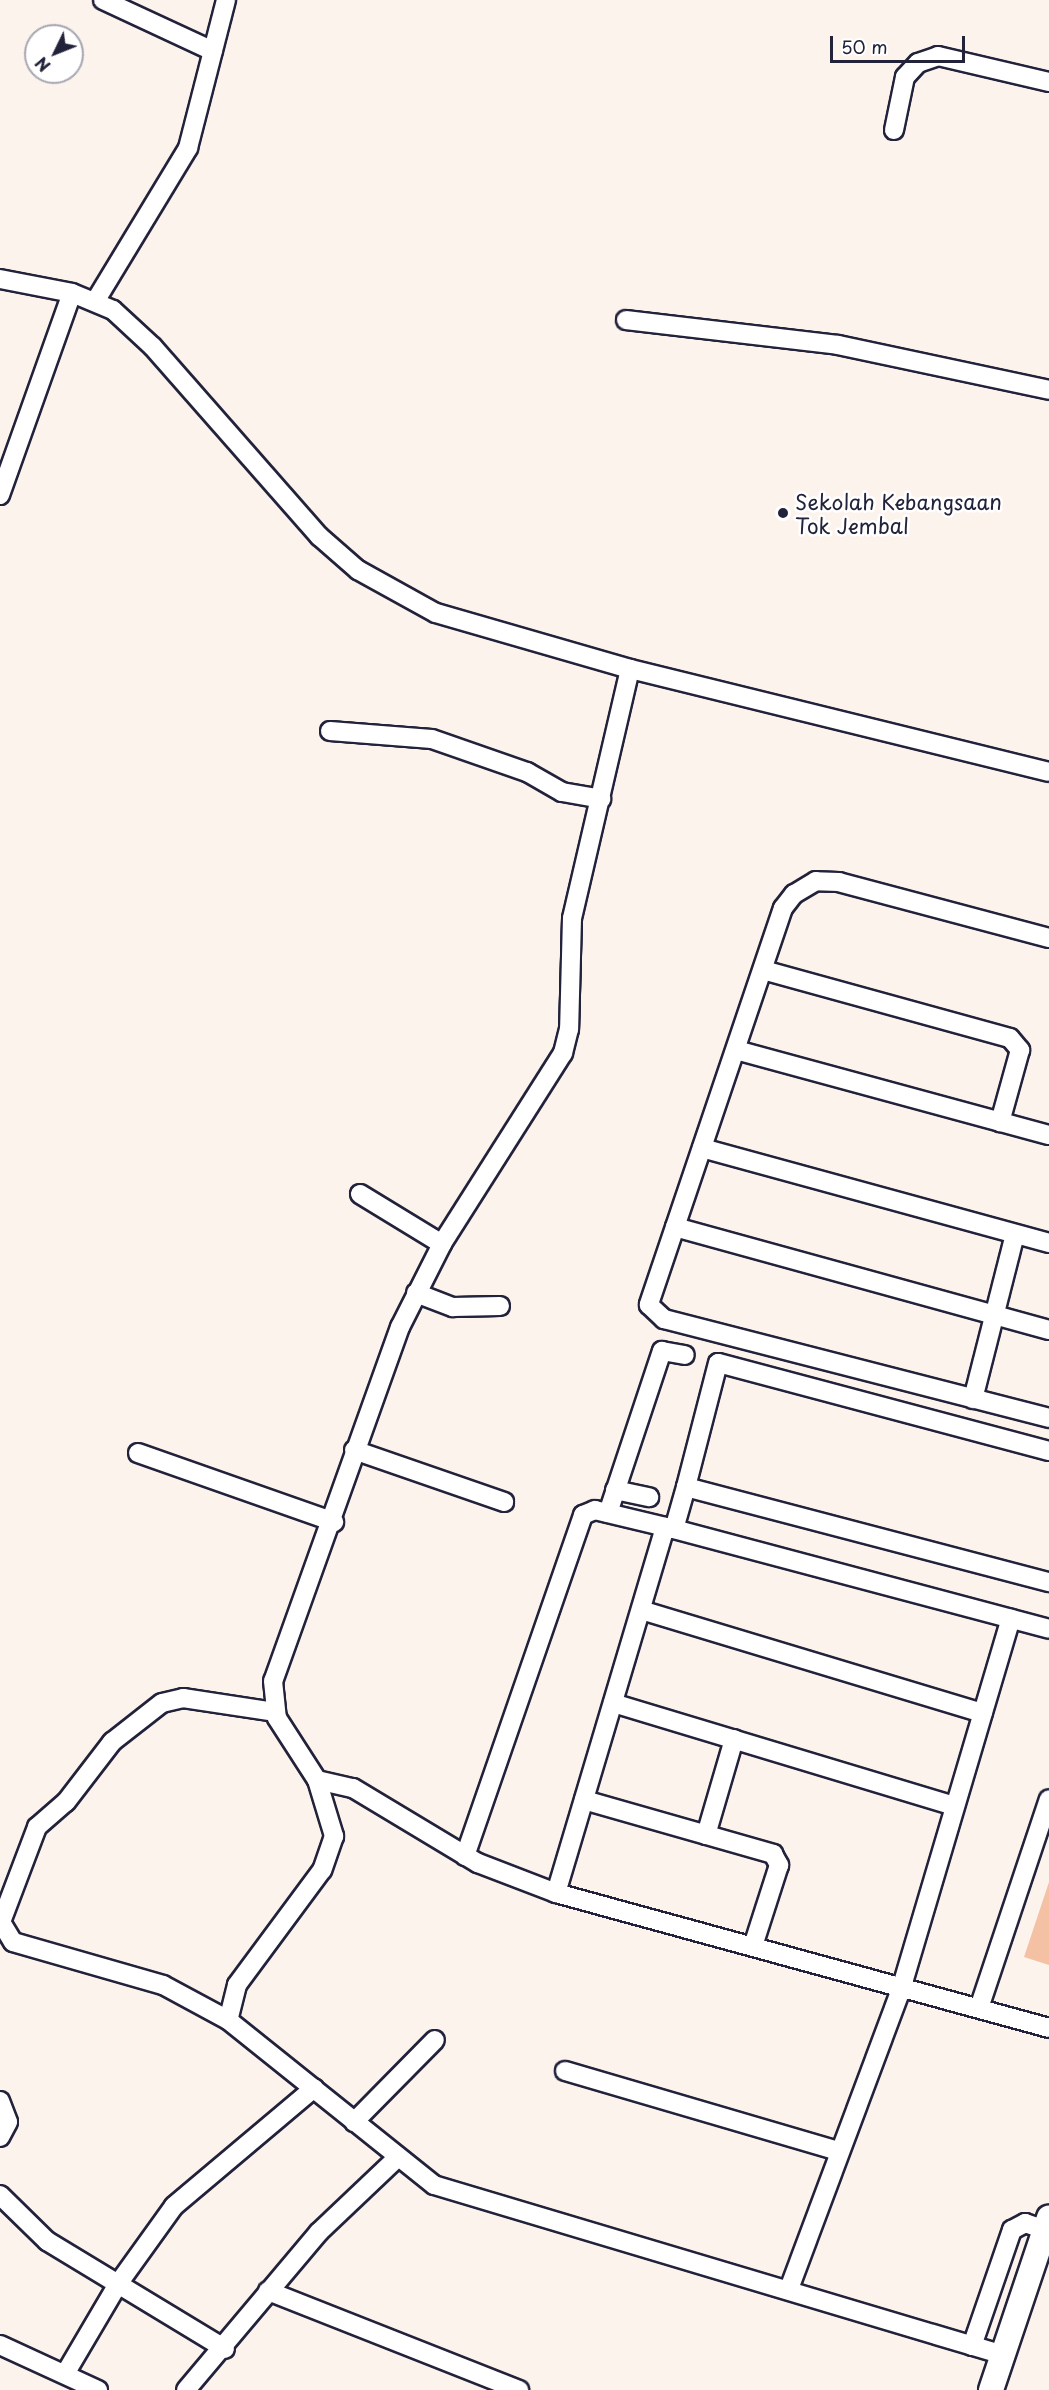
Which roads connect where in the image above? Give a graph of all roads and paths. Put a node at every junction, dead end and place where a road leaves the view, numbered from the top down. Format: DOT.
graph roads {
  1 [pos="103,0"];
  2 [pos="226,0"];
  3 [pos="213,51"];
  4 [pos="1049,82"];
  5 [pos="894,130"];
  6 [pos="0,279"];
  7 [pos="72,293"];
  8 [pos="96,300"];
  9 [pos="626,320"];
  10 [pos="1049,390"];
  11 [pos="0,495"];
  12 [pos="630,669"];
  13 [pos="330,731"];
  14 [pos="1049,771"];
  15 [pos="601,799"];
  16 [pos="1049,938"];
  17 [pos="763,970"];
  18 [pos="736,1050"];
  19 [pos="1000,1122"];
  20 [pos="1049,1135"];
  21 [pos="702,1148"];
  22 [pos="360,1194"];
  23 [pos="675,1227"];
  24 [pos="1015,1234"];
  25 [pos="1049,1243"];
  26 [pos="442,1244"];
  27 [pos="417,1293"];
  28 [pos="500,1306"];
  29 [pos="995,1315"];
  30 [pos="1049,1330"];
  31 [pos="685,1355"];
  32 [pos="973,1399"];
  33 [pos="1049,1418"];
  34 [pos="354,1450"];
  35 [pos="1049,1451"];
  36 [pos="138,1453"];
  37 [pos="686,1486"];
  38 [pos="615,1490"];
  39 [pos="649,1497"];
  40 [pos="504,1502"];
  41 [pos="608,1513"];
  42 [pos="334,1522"];
  43 [pos="670,1528"];
  44 [pos="1049,1582"];
  45 [pos="641,1610"];
  46 [pos="1011,1619"];
  47 [pos="1049,1629"];
  48 [pos="613,1703"];
  49 [pos="276,1712"];
  50 [pos="983,1713"];
  51 [pos="734,1739"];
  52 [pos="317,1780"];
  53 [pos="1049,1799"];
  54 [pos="584,1800"];
  55 [pos="955,1806"];
  56 [pos="1044,1830"];
  57 [pos="706,1835"];
  58 [pos="465,1856"];
  59 [pos="556,1893"];
  60 [pos="2,1934"];
  61 [pos="753,1946"];
  62 [pos="902,1986"];
  63 [pos="979,2008"];
  64 [pos="228,2020"];
  65 [pos="1049,2028"];
  66 [pos="435,2040"];
  67 [pos="565,2071"];
  68 [pos="314,2088"];
  69 [pos="0,2101"];
  70 [pos="354,2122"];
  71 [pos="0,2137"];
  72 [pos="839,2151"];
  73 [pos="397,2158"];
  74 [pos="0,2195"];
  75 [pos="1045,2238"];
  76 [pos="118,2284"];
  77 [pos="789,2289"];
  78 [pos="268,2291"];
  79 [pos="0,2345"];
  80 [pos="972,2346"];
  81 [pos="225,2349"];
  82 [pos="1003,2355"];
  83 [pos="65,2374"];
  84 [pos="98,2390"];
  85 [pos="186,2390"];
  86 [pos="519,2390"];
  87 [pos="991,2390"];
  1 -- 3 [label="street"];
  2 -- 3 [label="street"];
  3 -- 8 [label="street"];
  4 -- 5 [label="street"];
  6 -- 7 [label="street"];
  7 -- 8 [label="street"];
  7 -- 11 [label="street"];
  8 -- 12 [label="street"];
  9 -- 10 [label="street"];
  12 -- 14 [label="street"];
  12 -- 15 [label="street"];
  13 -- 15 [label="street"];
  15 -- 26 [label="street"];
  16 -- 17 [label="street"];
  17 -- 18 [label="street"];
  17 -- 19 [label="street"];
  18 -- 19 [label="street"];
  18 -- 21 [label="street"];
  19 -- 20 [label="street"];
  21 -- 23 [label="street"];
  21 -- 24 [label="street"];
  22 -- 26 [label="street"];
  23 -- 29 [label="street"];
  23 -- 32 [label="street"];
  24 -- 25 [label="street"];
  24 -- 29 [label="street"];
  26 -- 27 [label="street"];
  27 -- 28 [label="street"];
  27 -- 34 [label="street"];
  29 -- 30 [label="street"];
  29 -- 32 [label="street"];
  31 -- 38 [label="street"];
  32 -- 33 [label="street"];
  34 -- 40 [label="street"];
  34 -- 42 [label="street"];
  35 -- 37 [label="street"];
  36 -- 42 [label="street"];
  37 -- 43 [label="street"];
  37 -- 44 [label="street"];
  38 -- 39 [label="street"];
  38 -- 41 [label="street"];
  41 -- 43 [label="street"];
  41 -- 58 [label="street"];
  42 -- 49 [label="street"];
  43 -- 45 [label="street"];
  43 -- 46 [label="street"];
  45 -- 48 [label="street"];
  45 -- 50 [label="street"];
  46 -- 47 [label="street"];
  46 -- 50 [label="street"];
  48 -- 51 [label="street"];
  48 -- 54 [label="street"];
  49 -- 52 [label="street"];
  49 -- 60 [label="street"];
  50 -- 55 [label="street"];
  51 -- 55 [label="street"];
  51 -- 57 [label="street"];
  52 -- 58 [label="street"];
  52 -- 64 [label="street"];
  53 -- 56 [label="street"];
  54 -- 57 [label="street"];
  54 -- 59 [label="street"];
  55 -- 62 [label="street"];
  56 -- 63 [label="street"];
  57 -- 61 [label="street"];
  58 -- 59 [label="street"];
  59 -- 61 [label="street"];
  60 -- 64 [label="street"];
  61 -- 62 [label="street"];
  62 -- 63 [label="street"];
  62 -- 72 [label="street"];
  63 -- 65 [label="street"];
  64 -- 68 [label="street"];
  66 -- 70 [label="street"];
  67 -- 72 [label="street"];
  68 -- 70 [label="street"];
  68 -- 76 [label="street"];
  69 -- 71 [label="street"];
  70 -- 73 [label="street"];
  72 -- 77 [label="street"];
  73 -- 77 [label="street"];
  73 -- 78 [label="street"];
  74 -- 76 [label="street"];
  75 -- 80 [label="street"];
  75 -- 82 [label="main road"];
  76 -- 81 [label="street"];
  76 -- 83 [label="street"];
  77 -- 80 [label="street"];
  78 -- 81 [label="street"];
  78 -- 86 [label="street"];
  79 -- 83 [label="street"];
  80 -- 82 [label="street"];
  81 -- 85 [label="street"];
  82 -- 87 [label="main road"];
  83 -- 84 [label="street"];
}
